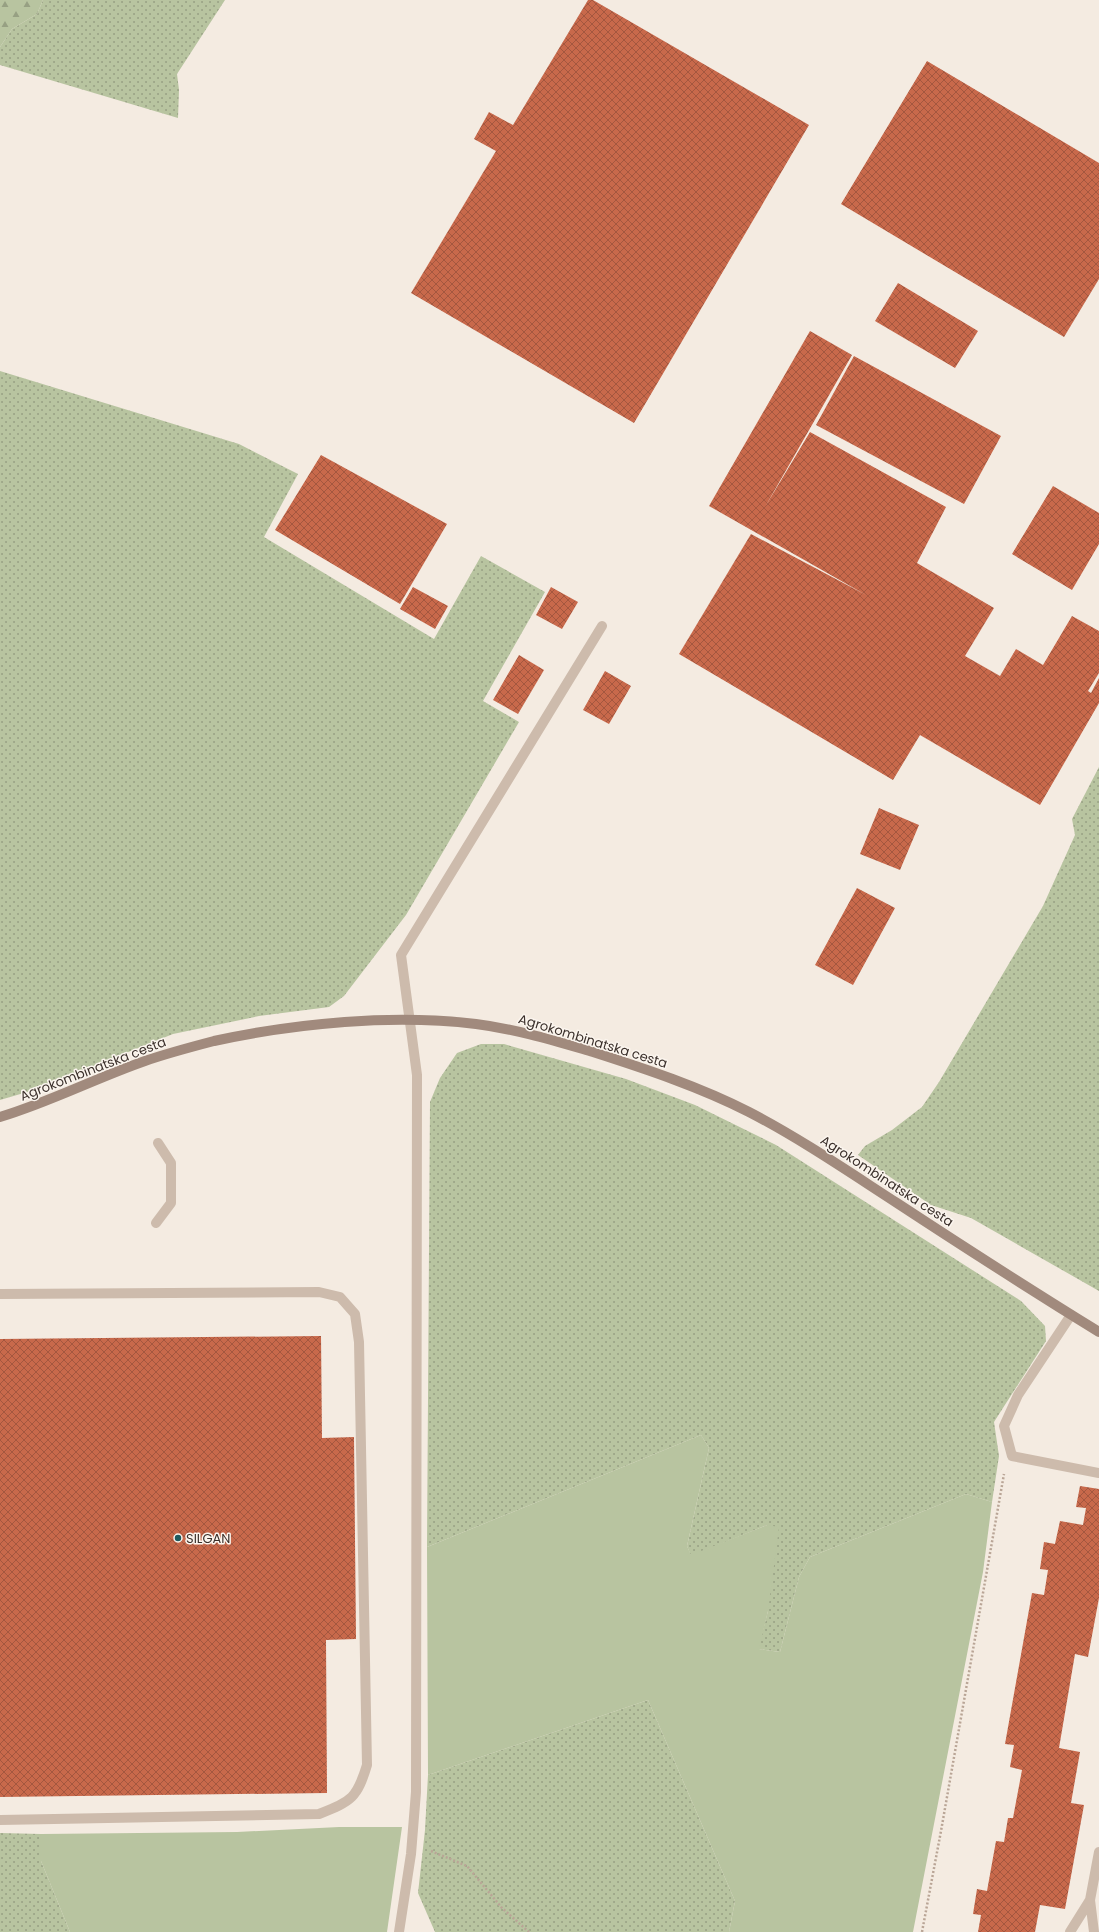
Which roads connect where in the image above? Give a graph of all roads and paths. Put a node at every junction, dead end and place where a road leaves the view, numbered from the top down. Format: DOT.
graph roads {
  1 [pos="602,626"];
  2 [pos="408,1020"];
  3 [pos="0,1117"];
  4 [pos="158,1143"];
  5 [pos="156,1223"];
  6 [pos="0,1294"];
  7 [pos="1071,1315"];
  8 [pos="1099,1332"];
  9 [pos="1012,1456"];
  10 [pos="1099,1473"];
  11 [pos="0,1820"];
  12 [pos="412,1846"];
  13 [pos="1099,1852"];
  14 [pos="1090,1900"];
  15 [pos="399,1932"];
  16 [pos="529,1932"];
  17 [pos="922,1932"];
  18 [pos="1070,1932"];
  19 [pos="1094,1932"];
  1 -- 2 [label="street"];
  2 -- 3 [label="street, Agrokombinatska cesta"];
  2 -- 7 [label="street, Agrokombinatska cesta"];
  2 -- 12 [label="street"];
  4 -- 5 [label="street"];
  6 -- 11 [label="street"];
  7 -- 8 [label="street, Agrokombinatska cesta"];
  7 -- 9 [label="street"];
  9 -- 10 [label="street"];
  9 -- 17 [label="path"];
  12 -- 15 [label="street"];
  12 -- 16 [label="path"];
  13 -- 14 [label="street"];
  14 -- 18 [label="street"];
  14 -- 19 [label="street"];
}
